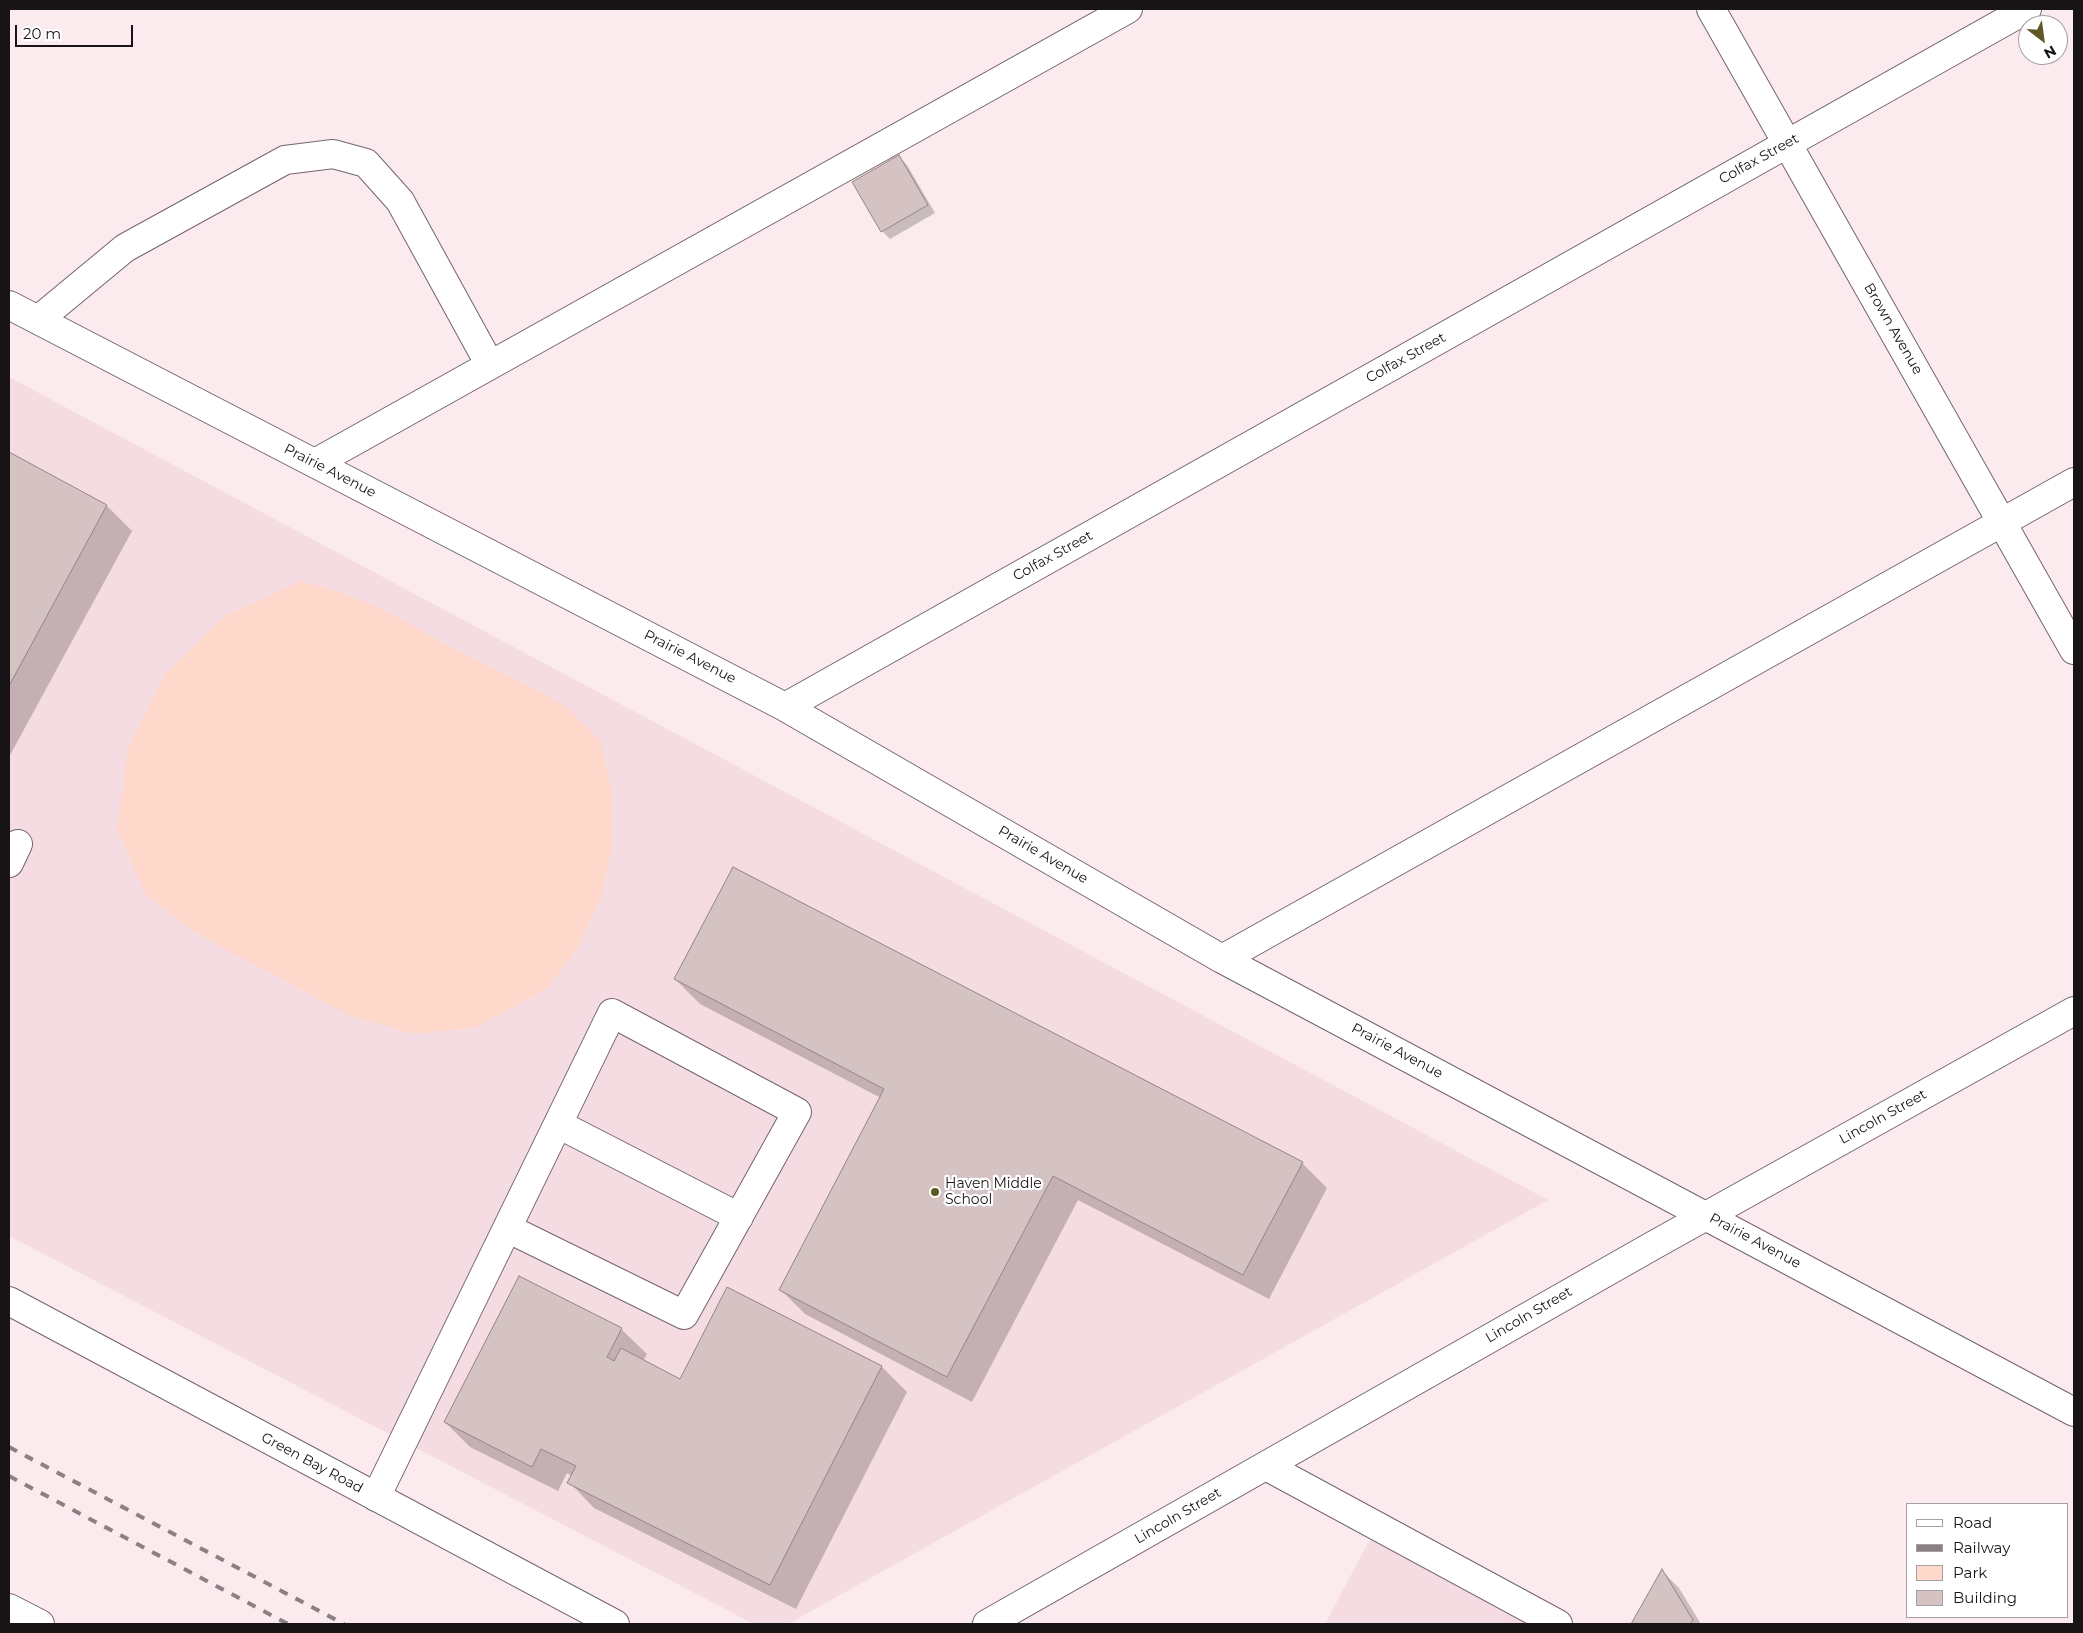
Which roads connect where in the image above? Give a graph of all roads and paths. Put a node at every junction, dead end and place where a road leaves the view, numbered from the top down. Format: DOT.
graph roads {
  1 [pos="1128,9"];
  2 [pos="1711,9"];
  3 [pos="2027,9"];
  4 [pos="1788,143"];
  5 [pos="9,305"];
  6 [pos="38,320"];
  7 [pos="490,365"];
  8 [pos="315,463"];
  9 [pos="2074,482"];
  10 [pos="2002,522"];
  11 [pos="2074,650"];
  12 [pos="785,707"];
  13 [pos="1222,959"];
  14 [pos="2074,1012"];
  15 [pos="558,1124"];
  16 [pos="1706,1215"];
  17 [pos="739,1217"];
  18 [pos="507,1228"];
  19 [pos="9,1300"];
  20 [pos="2074,1412"];
  21 [pos="1266,1466"];
  22 [pos="376,1496"];
  23 [pos="9,1608"];
  24 [pos="34,1623"];
  25 [pos="616,1624"];
  26 [pos="988,1624"];
  27 [pos="1558,1624"];
  1 -- 7 [label="street"];
  2 -- 4 [label="street, Brown Avenue"];
  3 -- 4 [label="street, Colfax Street"];
  4 -- 10 [label="street, Brown Avenue"];
  4 -- 12 [label="street, Colfax Street"];
  5 -- 6 [label="street, Prairie Avenue"];
  6 -- 7 [label="street"];
  6 -- 8 [label="street, Prairie Avenue"];
  7 -- 8 [label="street"];
  8 -- 12 [label="street, Prairie Avenue"];
  9 -- 10 [label="street"];
  10 -- 11 [label="street, Brown Avenue"];
  10 -- 13 [label="street"];
  12 -- 13 [label="street, Prairie Avenue"];
  13 -- 16 [label="street, Prairie Avenue"];
  14 -- 16 [label="street, Lincoln Street"];
  15 -- 17 [label="street"];
  15 -- 17 [label="street"];
  15 -- 18 [label="street"];
  16 -- 20 [label="street, Prairie Avenue"];
  16 -- 21 [label="street, Lincoln Street"];
  17 -- 18 [label="street"];
  18 -- 22 [label="street"];
  19 -- 22 [label="street, Green Bay Road"];
  21 -- 26 [label="street, Lincoln Street"];
  21 -- 27 [label="street"];
  22 -- 25 [label="street, Green Bay Road"];
  23 -- 24 [label="street"];
}
